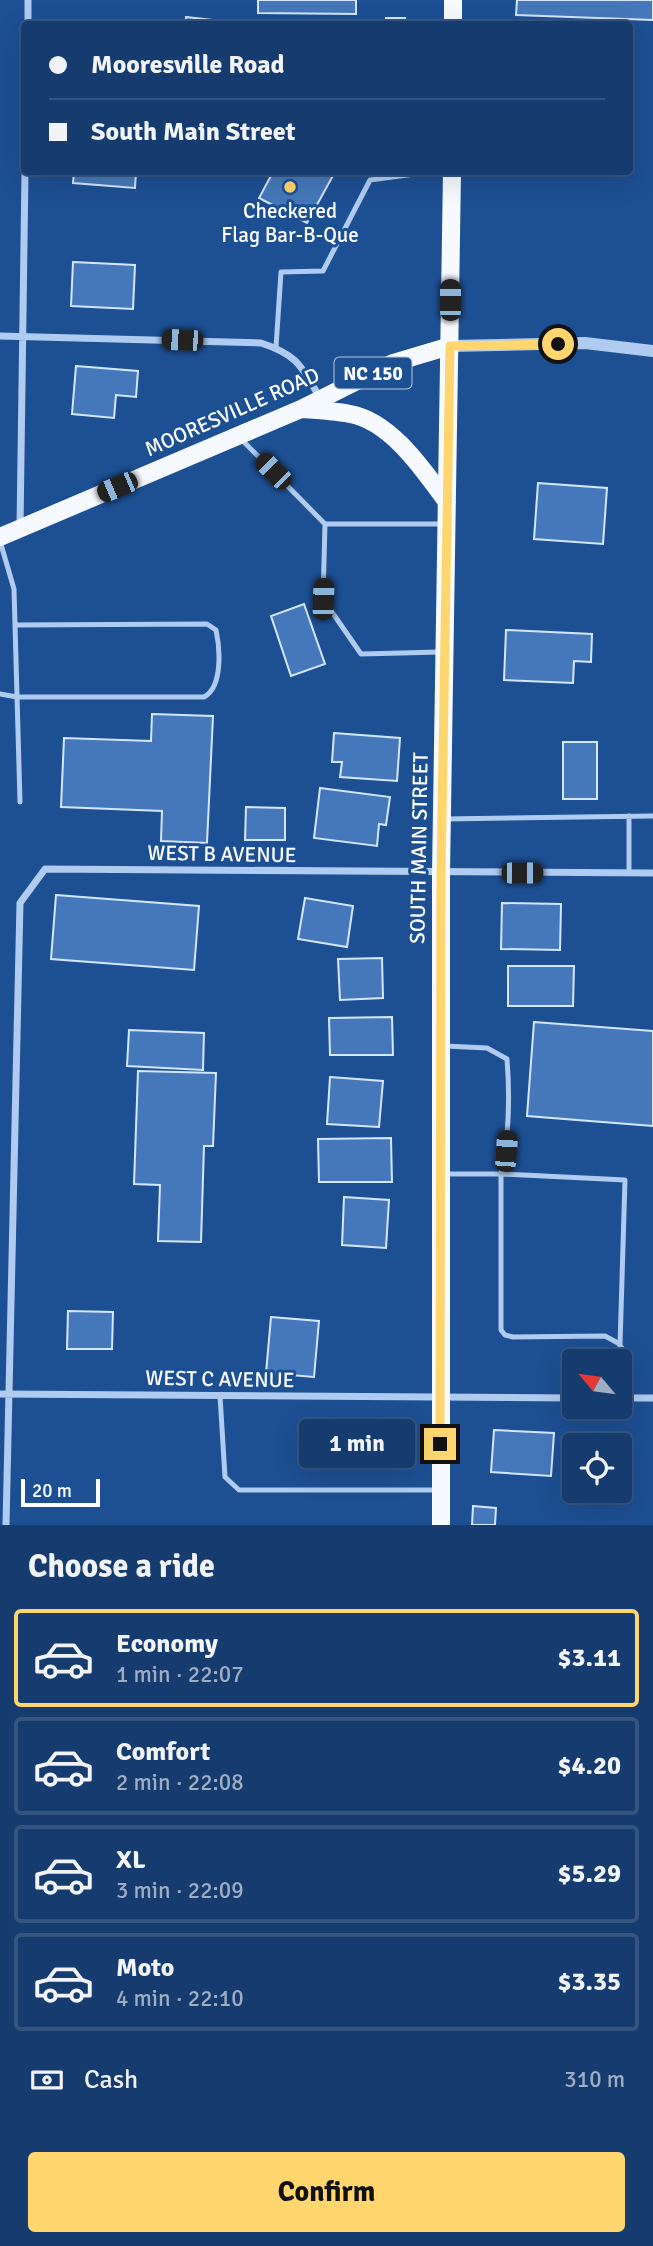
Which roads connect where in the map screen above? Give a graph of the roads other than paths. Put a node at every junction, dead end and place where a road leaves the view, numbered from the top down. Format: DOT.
graph roads {
  1 [pos="28,0"];
  2 [pos="453,0"];
  3 [pos="28,21"];
  4 [pos="453,21"];
  5 [pos="25,175"];
  6 [pos="407,175"];
  7 [pos="452,175"];
  8 [pos="0,336"];
  9 [pos="23,336"];
  10 [pos="450,346"];
  11 [pos="276,347"];
  12 [pos="653,351"];
  13 [pos="320,399"];
  14 [pos="301,409"];
  15 [pos="238,436"];
  16 [pos="447,502"];
  17 [pos="325,524"];
  18 [pos="446,524"];
  19 [pos="20,527"];
  20 [pos="0,539"];
  21 [pos="15,625"];
  22 [pos="444,652"];
  23 [pos="0,694"];
  24 [pos="17,697"];
  25 [pos="20,802"];
  26 [pos="629,816"];
  27 [pos="653,816"];
  28 [pos="442,819"];
  29 [pos="629,873"];
  30 [pos="653,873"];
  31 [pos="441,874"];
  32 [pos="440,1046"];
  33 [pos="440,1174"];
  34 [pos="501,1174"];
  35 [pos="620,1345"];
  36 [pos="622,1349"];
  37 [pos="4,1394"];
  38 [pos="220,1396"];
  39 [pos="440,1398"];
  40 [pos="562,1398"];
  41 [pos="632,1398"];
  42 [pos="653,1398"];
  43 [pos="440,1490"];
  44 [pos="6,1525"];
  45 [pos="441,1525"];
  1 -- 3 [label="street"];
  2 -- 4 [label="main road"];
  5 -- 9 [label="street"];
  6 -- 11 [label="lane"];
  7 -- 10 [label="main road, SOUTH MAIN STREET"];
  8 -- 9 [label="street"];
  9 -- 11 [label="street"];
  9 -- 19 [label="street"];
  10 -- 12 [label="street, MOORESVILLE ROAD"];
  10 -- 13 [label="main road, MOORESVILLE ROAD / NC 150"];
  10 -- 16 [label="main road, SOUTH MAIN STREET"];
  11 -- 13 [label="street"];
  13 -- 14 [label="main road, MOORESVILLE ROAD / NC 150"];
  14 -- 15 [label="main road, MOORESVILLE ROAD / NC 150"];
  14 -- 16 [label="main road"];
  15 -- 17 [label="lane"];
  15 -- 19 [label="main road, MOORESVILLE ROAD / NC 150"];
  16 -- 18 [label="main road, SOUTH MAIN STREET"];
  17 -- 18 [label="lane"];
  17 -- 22 [label="lane"];
  18 -- 22 [label="main road, SOUTH MAIN STREET"];
  19 -- 20 [label="main road, MOORESVILLE ROAD / NC 150"];
  20 -- 21 [label="lane"];
  21 -- 24 [label="lane"];
  21 -- 24 [label="lane"];
  22 -- 28 [label="main road, SOUTH MAIN STREET"];
  23 -- 24 [label="lane"];
  24 -- 25 [label="lane"];
  26 -- 27 [label="lane"];
  26 -- 28 [label="lane"];
  26 -- 29 [label="lane"];
  28 -- 31 [label="main road, SOUTH MAIN STREET"];
  29 -- 30 [label="street"];
  29 -- 31 [label="street"];
  31 -- 32 [label="main road, SOUTH MAIN STREET"];
  31 -- 37 [label="street, WEST B AVENUE"];
  32 -- 33 [label="main road, SOUTH MAIN STREET"];
  32 -- 34 [label="lane"];
  33 -- 34 [label="lane"];
  33 -- 39 [label="main road, SOUTH MAIN STREET"];
  34 -- 35 [label="lane"];
  34 -- 35 [label="lane"];
  35 -- 36 [label="lane"];
  37 -- 38 [label="street, WEST C AVENUE"];
  37 -- 44 [label="street"];
  38 -- 39 [label="street, WEST C AVENUE"];
  38 -- 43 [label="lane"];
  39 -- 40 [label="street, WEST C AVENUE"];
  39 -- 43 [label="main road, SOUTH MAIN STREET"];
  41 -- 42 [label="street"];
  43 -- 45 [label="main road, SOUTH MAIN STREET"];
}
